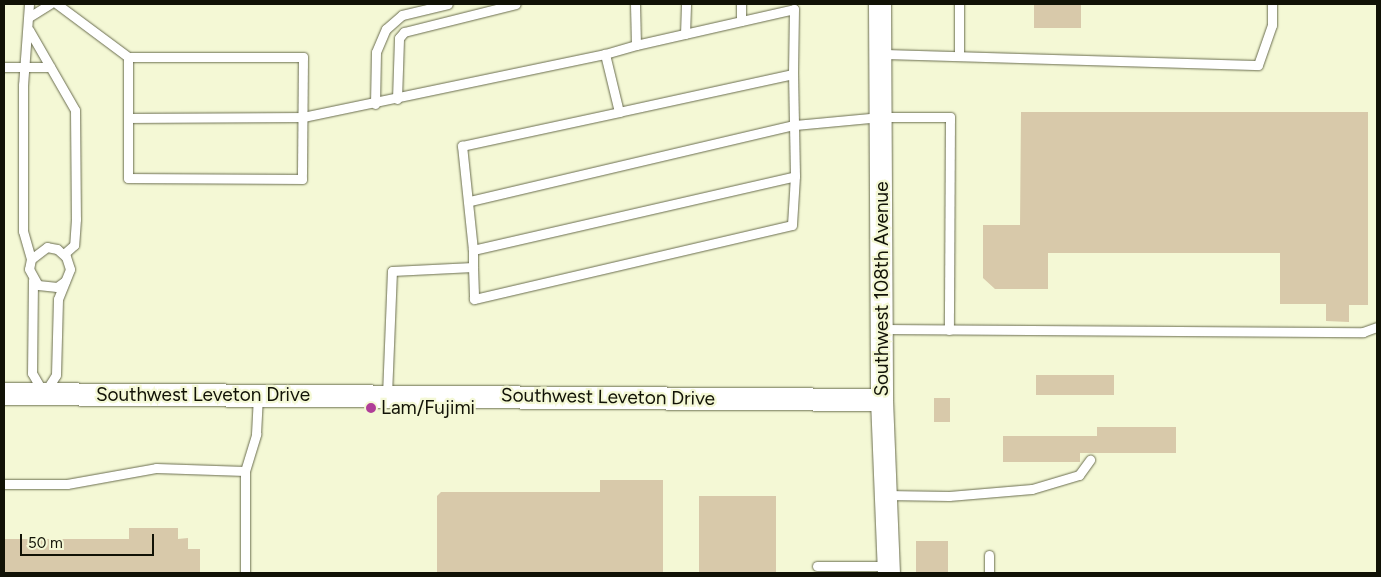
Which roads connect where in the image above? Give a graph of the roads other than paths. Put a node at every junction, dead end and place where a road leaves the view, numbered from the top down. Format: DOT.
graph roads {
  1 [pos="29,4"];
  2 [pos="50,4"];
  3 [pos="57,4"];
  4 [pos="448,4"];
  5 [pos="516,4"];
  6 [pos="635,4"];
  7 [pos="686,4"];
  8 [pos="741,4"];
  9 [pos="880,4"];
  10 [pos="959,4"];
  11 [pos="1272,4"];
  12 [pos="794,6"];
  13 [pos="29,17"];
  14 [pos="741,21"];
  15 [pos="29,30"];
  16 [pos="686,34"];
  17 [pos="636,45"];
  18 [pos="605,54"];
  19 [pos="881,54"];
  20 [pos="959,56"];
  21 [pos="128,57"];
  22 [pos="4,66"];
  23 [pos="25,67"];
  24 [pos="50,67"];
  25 [pos="793,74"];
  26 [pos="397,99"];
  27 [pos="375,104"];
  28 [pos="619,112"];
  29 [pos="881,117"];
  30 [pos="128,118"];
  31 [pos="302,118"];
  32 [pos="795,125"];
  33 [pos="795,176"];
  34 [pos="470,201"];
  35 [pos="472,250"];
  36 [pos="64,254"];
  37 [pos="31,259"];
  38 [pos="473,267"];
  39 [pos="33,280"];
  40 [pos="65,281"];
  41 [pos="1377,327"];
  42 [pos="882,329"];
  43 [pos="949,330"];
  44 [pos="4,394"];
  45 [pos="44,394"];
  46 [pos="258,395"];
  47 [pos="387,395"];
  48 [pos="882,400"];
  49 [pos="1090,460"];
  50 [pos="245,471"];
  51 [pos="4,484"];
  52 [pos="886,495"];
  53 [pos="989,555"];
  54 [pos="817,566"];
  55 [pos="889,569"];
  56 [pos="245,573"];
  57 [pos="989,573"];
  1 -- 13 [label="lane"];
  2 -- 13 [label="lane"];
  3 -- 21 [label="lane"];
  4 -- 27 [label="lane"];
  5 -- 26 [label="lane"];
  6 -- 17 [label="lane"];
  7 -- 16 [label="lane"];
  8 -- 14 [label="lane"];
  9 -- 19 [label="street, Southwest 108th Avenue"];
  10 -- 20 [label="lane"];
  11 -- 20 [label="lane"];
  12 -- 14 [label="lane"];
  12 -- 25 [label="lane"];
  13 -- 15 [label="lane"];
  14 -- 16 [label="lane"];
  15 -- 23 [label="lane"];
  15 -- 24 [label="lane"];
  16 -- 17 [label="lane"];
  17 -- 18 [label="lane"];
  18 -- 26 [label="lane"];
  18 -- 28 [label="lane"];
  19 -- 20 [label="lane"];
  19 -- 29 [label="street, Southwest 108th Avenue"];
  21 -- 30 [label="lane"];
  21 -- 31 [label="lane"];
  22 -- 23 [label="lane"];
  23 -- 24 [label="lane"];
  23 -- 37 [label="lane"];
  24 -- 36 [label="lane"];
  25 -- 28 [label="lane"];
  25 -- 32 [label="lane"];
  26 -- 27 [label="lane"];
  27 -- 31 [label="lane"];
  28 -- 34 [label="lane"];
  29 -- 32 [label="lane"];
  29 -- 42 [label="street, Southwest 108th Avenue"];
  29 -- 43 [label="lane"];
  30 -- 31 [label="lane"];
  30 -- 31 [label="lane"];
  32 -- 33 [label="lane"];
  32 -- 34 [label="lane"];
  33 -- 35 [label="lane"];
  33 -- 38 [label="lane"];
  34 -- 35 [label="lane"];
  35 -- 38 [label="lane"];
  36 -- 37 [label="lane"];
  36 -- 40 [label="lane"];
  37 -- 39 [label="lane"];
  38 -- 47 [label="lane"];
  39 -- 40 [label="lane"];
  39 -- 45 [label="lane"];
  40 -- 45 [label="lane"];
  41 -- 43 [label="lane"];
  42 -- 43 [label="lane"];
  42 -- 48 [label="street, Southwest 108th Avenue"];
  44 -- 45 [label="street, Southwest Leveton Drive"];
  45 -- 46 [label="street, Southwest Leveton Drive"];
  46 -- 47 [label="street, Southwest Leveton Drive"];
  46 -- 50 [label="lane"];
  47 -- 48 [label="street, Southwest Leveton Drive"];
  48 -- 52 [label="street, Southwest 108th Avenue"];
  49 -- 52 [label="lane"];
  50 -- 51 [label="lane"];
  50 -- 56 [label="lane"];
  52 -- 55 [label="street, Southwest 108th Avenue"];
  53 -- 57 [label="lane"];
  54 -- 55 [label="lane"];
}
